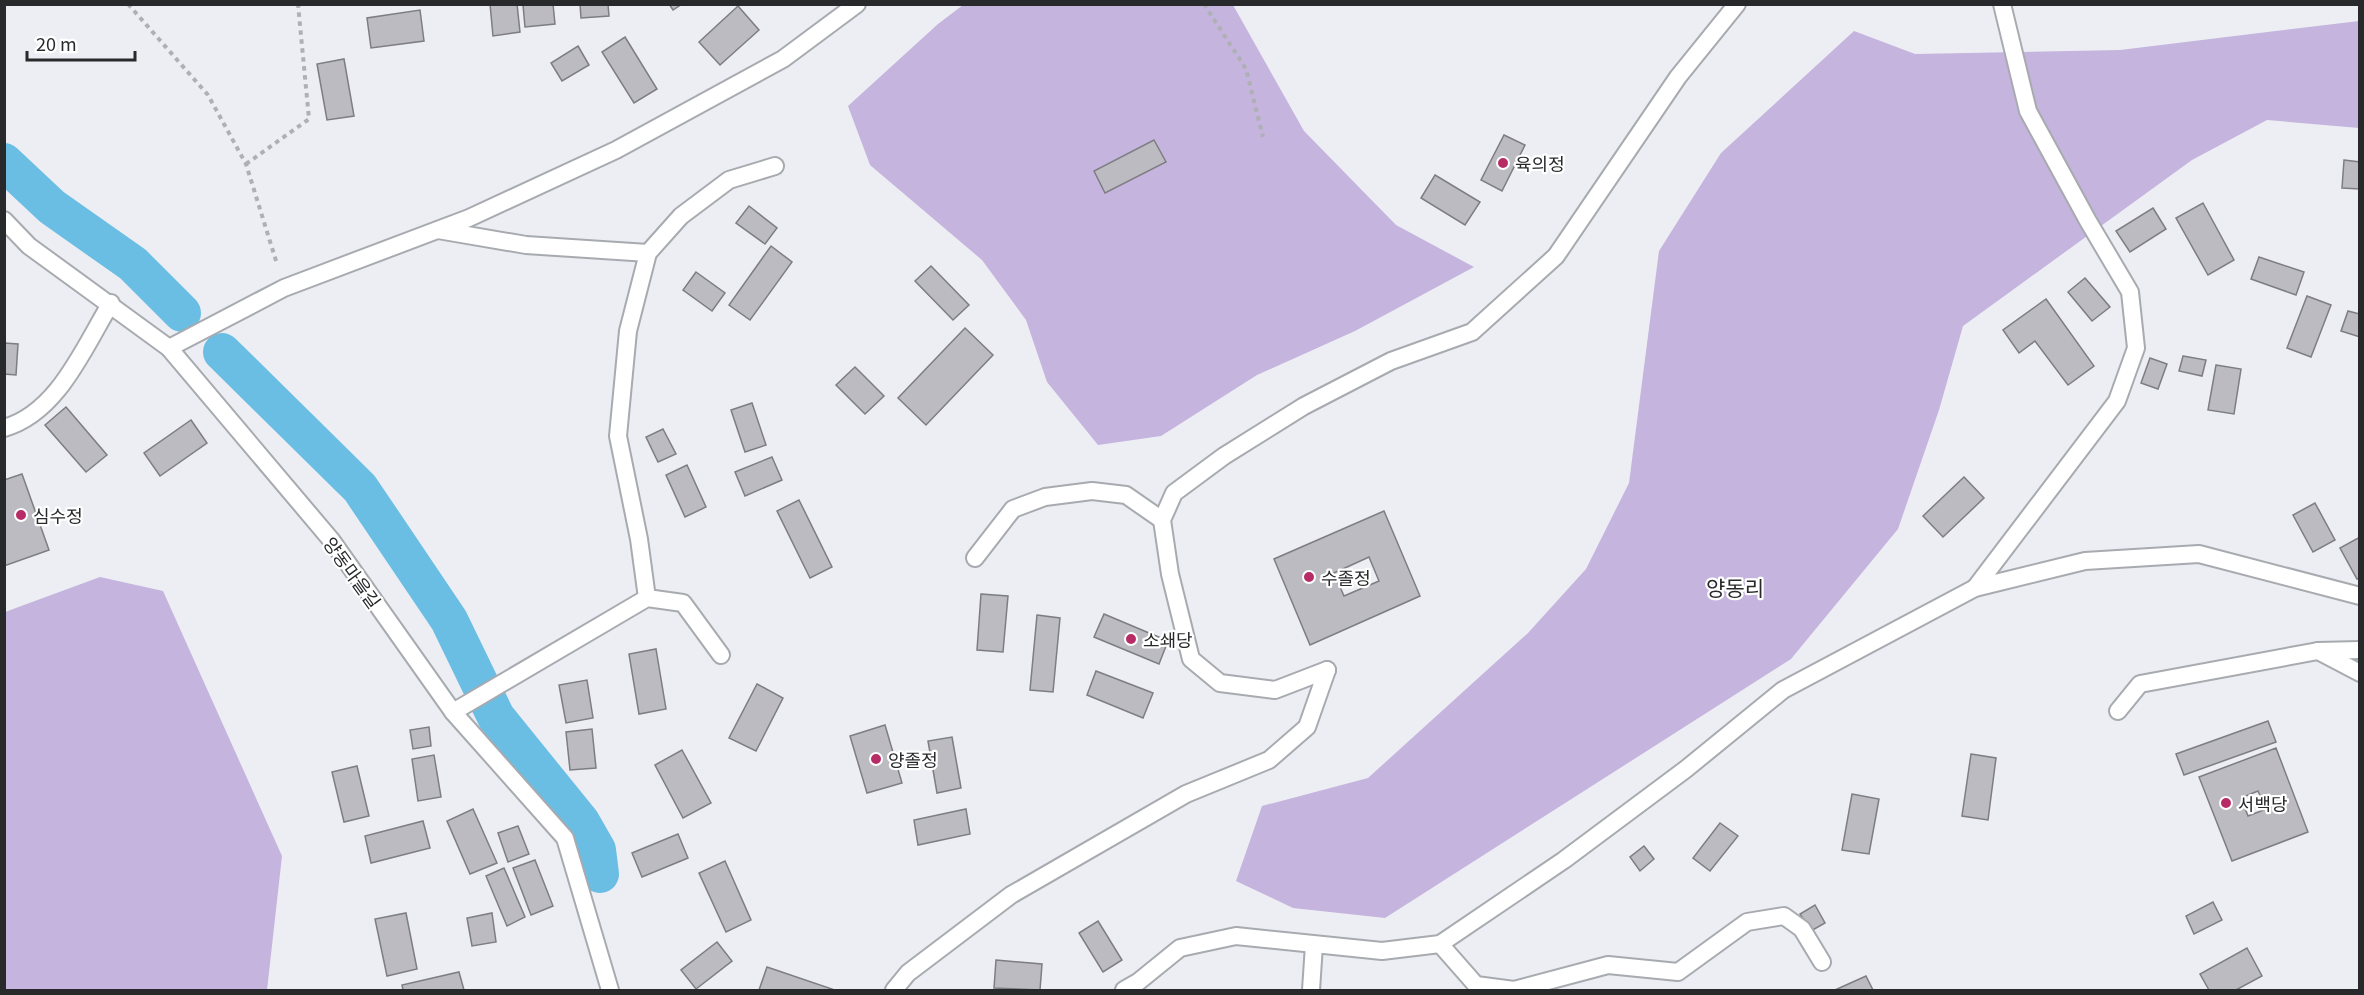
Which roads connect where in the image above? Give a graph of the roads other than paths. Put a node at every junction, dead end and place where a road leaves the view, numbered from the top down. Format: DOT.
graph roads {
  1 [pos="857,4"];
  2 [pos="1737,4"];
  3 [pos="2002,4"];
  4 [pos="776,166"];
  5 [pos="4,220"];
  6 [pos="437,230"];
  7 [pos="648,253"];
  8 [pos="111,303"];
  9 [pos="169,348"];
  10 [pos="4,428"];
  11 [pos="1162,520"];
  12 [pos="975,558"];
  13 [pos="1975,588"];
  14 [pos="2360,596"];
  15 [pos="647,598"];
  16 [pos="2360,650"];
  17 [pos="2318,651"];
  18 [pos="721,655"];
  19 [pos="2360,673"];
  20 [pos="455,711"];
  21 [pos="2118,711"];
  22 [pos="1440,944"];
  23 [pos="1314,945"];
  24 [pos="1822,962"];
  25 [pos="1475,988"];
  26 [pos="610,990"];
  27 [pos="894,990"];
  28 [pos="1124,990"];
  29 [pos="1311,990"];
  1 -- 6 [label="lane"];
  2 -- 11 [label="lane"];
  3 -- 13 [label="lane"];
  4 -- 7 [label="lane"];
  5 -- 8 [label="lane, 양동마을길"];
  6 -- 7 [label="lane"];
  6 -- 9 [label="lane"];
  7 -- 15 [label="lane"];
  8 -- 9 [label="lane, 양동마을길"];
  8 -- 10 [label="lane"];
  9 -- 20 [label="lane, 양동마을길"];
  11 -- 12 [label="lane"];
  11 -- 27 [label="lane"];
  13 -- 14 [label="lane"];
  13 -- 22 [label="lane"];
  15 -- 18 [label="lane"];
  15 -- 20 [label="lane"];
  16 -- 17 [label="lane"];
  17 -- 19 [label="lane"];
  17 -- 21 [label="lane"];
  20 -- 26 [label="lane, 양동마을길"];
  22 -- 23 [label="lane"];
  22 -- 25 [label="lane"];
  23 -- 28 [label="lane"];
  23 -- 29 [label="lane"];
  24 -- 25 [label="lane"];
}
